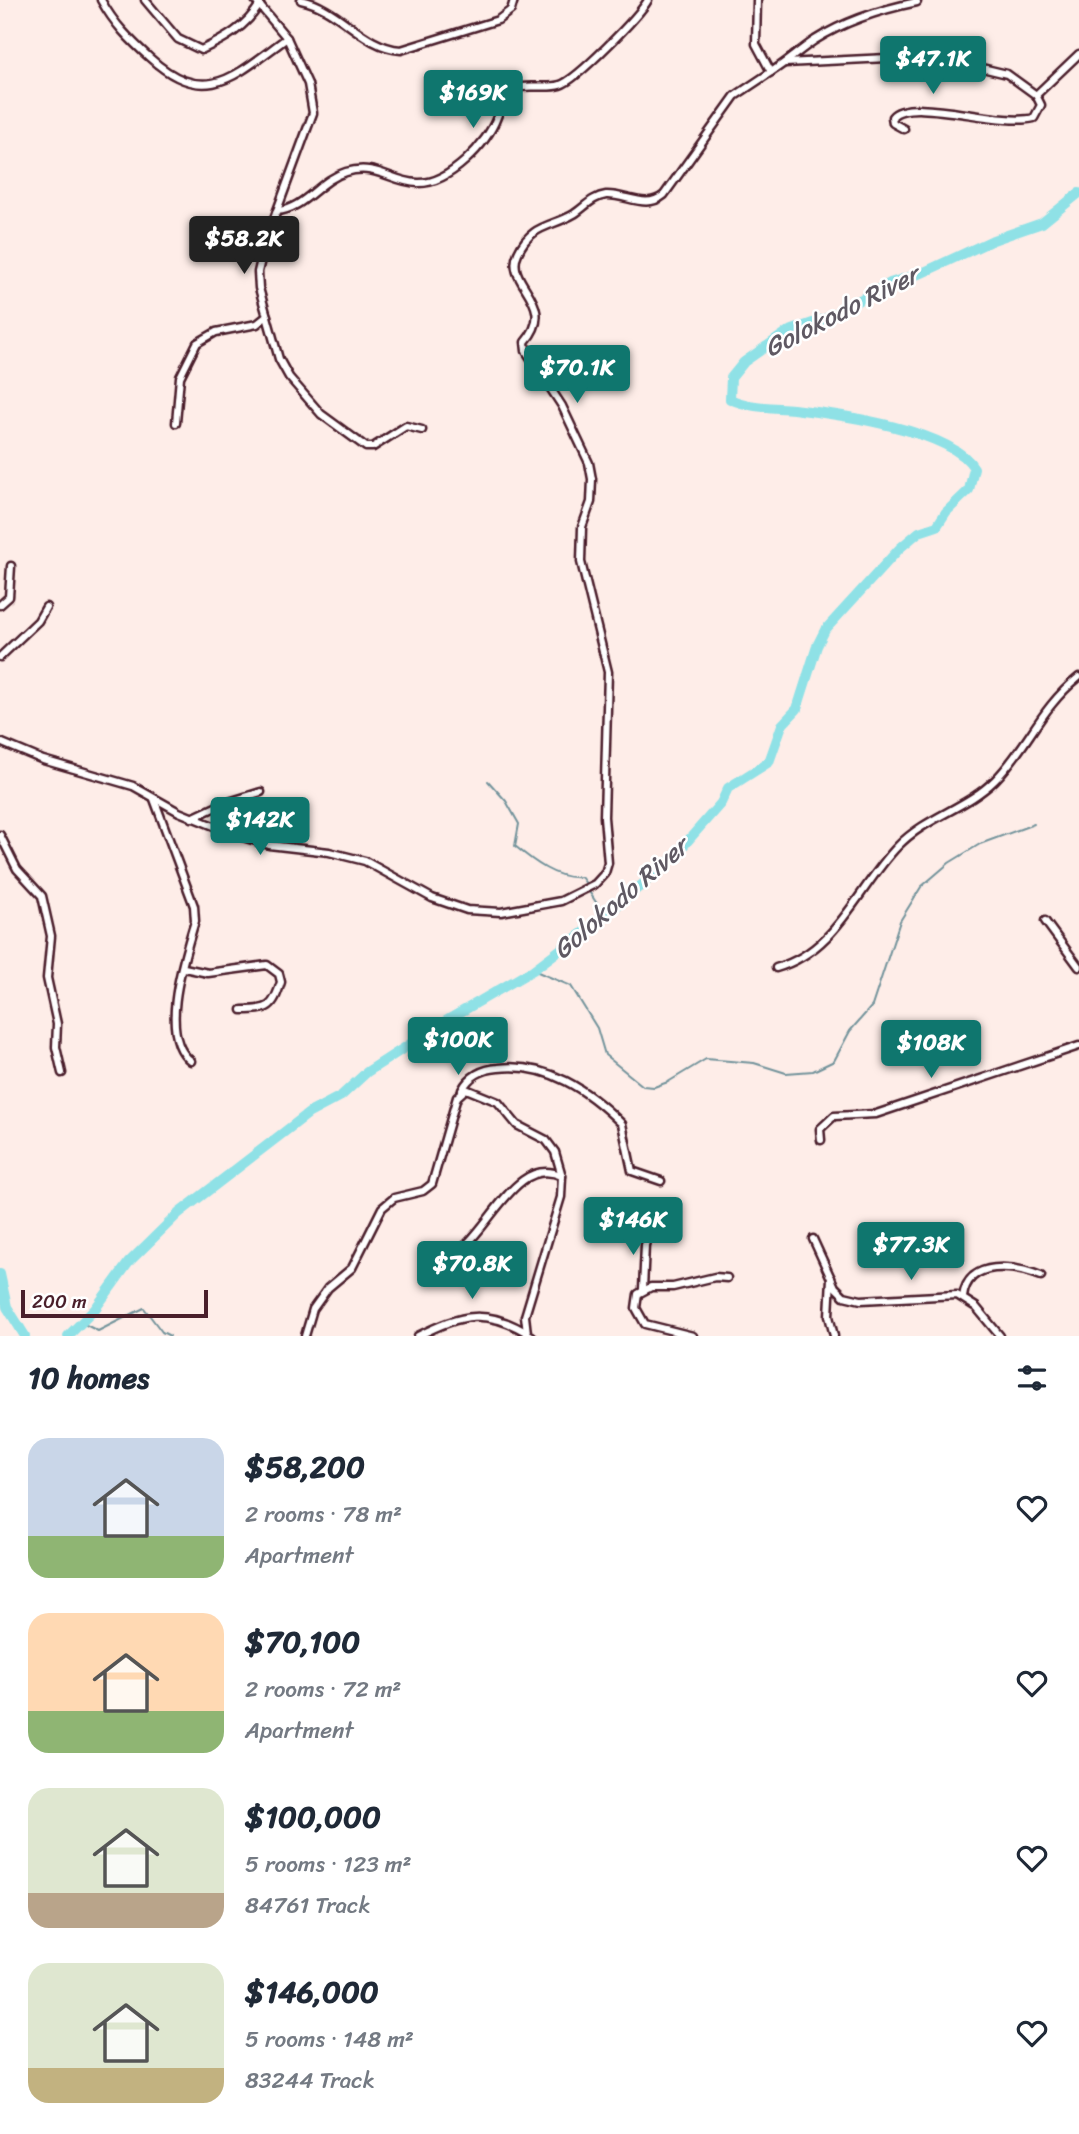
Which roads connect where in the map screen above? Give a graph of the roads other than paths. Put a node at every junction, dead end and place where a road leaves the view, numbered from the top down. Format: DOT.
graph roads {
  1 [pos="101,0"];
  2 [pos="145,0"];
  3 [pos="302,0"];
  4 [pos="514,0"];
  5 [pos="648,0"];
  6 [pos="757,0"];
  7 [pos="258,2"];
  8 [pos="917,2"];
  9 [pos="287,38"];
  10 [pos="1079,54"];
  11 [pos="785,63"];
  12 [pos="771,72"];
  13 [pos="1036,95"];
  14 [pos="904,129"];
  15 [pos="277,211"];
  16 [pos="267,316"];
  17 [pos="176,423"];
  18 [pos="422,430"];
  19 [pos="10,566"];
  20 [pos="0,605"];
  21 [pos="46,607"];
  22 [pos="0,657"];
  23 [pos="1079,677"];
  24 [pos="0,742"];
  25 [pos="261,792"];
  26 [pos="154,799"];
  27 [pos="192,818"];
  28 [pos="0,835"];
  29 [pos="1045,921"];
  30 [pos="1079,967"];
  31 [pos="184,968"];
  32 [pos="776,968"];
  33 [pos="242,1010"];
  34 [pos="1079,1046"];
  35 [pos="191,1061"];
  36 [pos="62,1073"];
  37 [pos="462,1090"];
  38 [pos="821,1139"];
  39 [pos="562,1176"];
  40 [pos="661,1181"];
  41 [pos="649,1234"];
  42 [pos="813,1239"];
  43 [pos="439,1261"];
  44 [pos="831,1276"];
  45 [pos="1041,1276"];
  46 [pos="727,1278"];
  47 [pos="643,1289"];
  48 [pos="963,1297"];
  49 [pos="529,1335"];
  50 [pos="305,1336"];
  51 [pos="418,1336"];
  52 [pos="692,1336"];
  53 [pos="834,1336"];
  54 [pos="1000,1336"];
  1 -- 9 [label="street"];
  2 -- 7 [label="street"];
  3 -- 4 [label="street"];
  5 -- 15 [label="street"];
  6 -- 12 [label="street"];
  7 -- 9 [label="street"];
  8 -- 11 [label="street"];
  9 -- 15 [label="street"];
  10 -- 13 [label="street"];
  11 -- 12 [label="street"];
  11 -- 13 [label="street"];
  12 -- 27 [label="street"];
  13 -- 14 [label="street"];
  15 -- 16 [label="street"];
  16 -- 17 [label="street"];
  16 -- 18 [label="street"];
  19 -- 20 [label="street"];
  21 -- 22 [label="street"];
  23 -- 32 [label="street"];
  24 -- 26 [label="street"];
  25 -- 27 [label="street"];
  26 -- 27 [label="street"];
  26 -- 31 [label="street"];
  28 -- 36 [label="street"];
  29 -- 30 [label="street"];
  31 -- 33 [label="street"];
  31 -- 35 [label="street"];
  34 -- 38 [label="street"];
  37 -- 39 [label="street"];
  37 -- 40 [label="street"];
  37 -- 50 [label="street"];
  39 -- 43 [label="street"];
  39 -- 49 [label="street"];
  41 -- 47 [label="street"];
  42 -- 44 [label="street"];
  44 -- 48 [label="street"];
  44 -- 53 [label="street"];
  45 -- 48 [label="street"];
  46 -- 47 [label="street"];
  47 -- 52 [label="street"];
  48 -- 54 [label="street"];
  49 -- 51 [label="street"];
}
